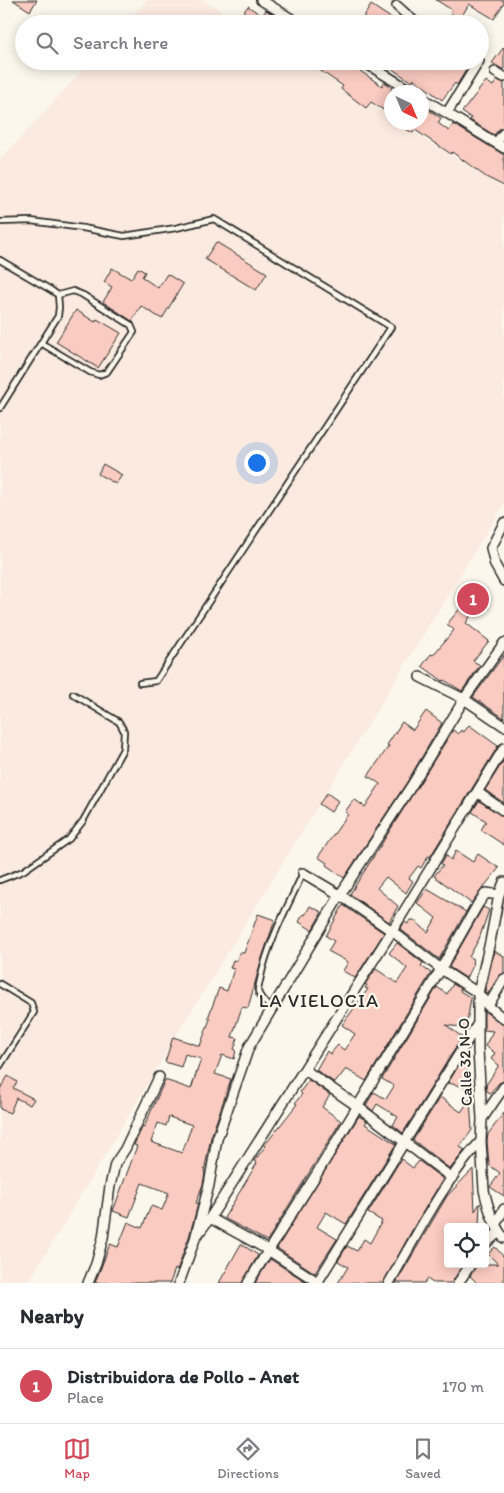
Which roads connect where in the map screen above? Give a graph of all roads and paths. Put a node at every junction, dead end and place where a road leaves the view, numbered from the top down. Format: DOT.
graph roads {
  1 [pos="261,0"];
  2 [pos="397,6"];
  3 [pos="285,15"];
  4 [pos="407,15"];
  5 [pos="377,70"];
  6 [pos="474,70"];
  7 [pos="495,72"];
  8 [pos="504,77"];
  9 [pos="401,85"];
  10 [pos="429,102"];
  11 [pos="446,113"];
  12 [pos="504,133"];
  13 [pos="500,145"];
  14 [pos="0,222"];
  15 [pos="0,260"];
  16 [pos="58,295"];
  17 [pos="41,343"];
  18 [pos="0,408"];
  19 [pos="504,523"];
  20 [pos="504,581"];
  21 [pos="504,643"];
  22 [pos="420,677"];
  23 [pos="140,683"];
  24 [pos="73,694"];
  25 [pos="464,699"];
  26 [pos="504,726"];
  27 [pos="504,748"];
  28 [pos="477,792"];
  29 [pos="504,810"];
  30 [pos="303,873"];
  31 [pos="0,880"];
  32 [pos="504,882"];
  33 [pos="340,895"];
  34 [pos="499,895"];
  35 [pos="392,931"];
  36 [pos="441,968"];
  37 [pos="504,979"];
  38 [pos="0,984"];
  39 [pos="478,994"];
  40 [pos="488,1006"];
  41 [pos="272,1009"];
  42 [pos="504,1019"];
  43 [pos="477,1025"];
  44 [pos="0,1066"];
  45 [pos="305,1070"];
  46 [pos="159,1078"];
  47 [pos="504,1087"];
  48 [pos="357,1106"];
  49 [pos="482,1119"];
  50 [pos="481,1141"];
  51 [pos="404,1143"];
  52 [pos="452,1178"];
  53 [pos="504,1210"];
  54 [pos="210,1218"];
  55 [pos="499,1231"];
  56 [pos="195,1239"];
  57 [pos="489,1240"];
  58 [pos="268,1250"];
  59 [pos="467,1268"];
  60 [pos="88,1283"];
  61 [pos="179,1283"];
  62 [pos="248,1283"];
  63 [pos="318,1283"];
  64 [pos="389,1283"];
  65 [pos="458,1283"];
  1 -- 3 [label="street"];
  2 -- 4 [label="street"];
  5 -- 9 [label="street"];
  6 -- 11 [label="street"];
  7 -- 8 [label="street"];
  10 -- 11 [label="street"];
  11 -- 13 [label="street"];
  12 -- 13 [label="street"];
  14 -- 23 [label="lane"];
  15 -- 16 [label="lane"];
  16 -- 17 [label="lane"];
  16 -- 17 [label="lane"];
  17 -- 18 [label="lane"];
  19 -- 20 [label="street"];
  21 -- 25 [label="street"];
  22 -- 25 [label="street"];
  24 -- 31 [label="lane"];
  25 -- 26 [label="street"];
  25 -- 33 [label="street"];
  27 -- 28 [label="street"];
  28 -- 29 [label="street"];
  28 -- 35 [label="street"];
  30 -- 33 [label="street"];
  30 -- 41 [label="lane"];
  32 -- 34 [label="street, Calle 32 N-O"];
  33 -- 35 [label="street"];
  33 -- 41 [label="street"];
  34 -- 36 [label="street"];
  34 -- 39 [label="street, Calle 32 N-O"];
  35 -- 36 [label="street"];
  35 -- 45 [label="street"];
  36 -- 39 [label="street"];
  36 -- 48 [label="street"];
  37 -- 40 [label="street"];
  38 -- 44 [label="lane"];
  39 -- 40 [label="street"];
  39 -- 43 [label="street, Calle 32 N-O"];
  40 -- 42 [label="street"];
  41 -- 56 [label="street"];
  43 -- 49 [label="street, Calle 32 N-O"];
  43 -- 51 [label="street"];
  45 -- 48 [label="street"];
  45 -- 54 [label="street"];
  46 -- 60 [label="street"];
  47 -- 49 [label="street"];
  48 -- 51 [label="street"];
  48 -- 58 [label="street"];
  49 -- 50 [label="street, Calle 32 N-O"];
  50 -- 52 [label="street"];
  50 -- 55 [label="street, Calle 32 N-O"];
  51 -- 52 [label="street"];
  51 -- 63 [label="street"];
  52 -- 64 [label="street"];
  53 -- 55 [label="street"];
  54 -- 56 [label="street"];
  54 -- 58 [label="street"];
  55 -- 57 [label="street"];
  56 -- 61 [label="street"];
  58 -- 62 [label="street"];
  58 -- 63 [label="street"];
  59 -- 65 [label="street"];
}
